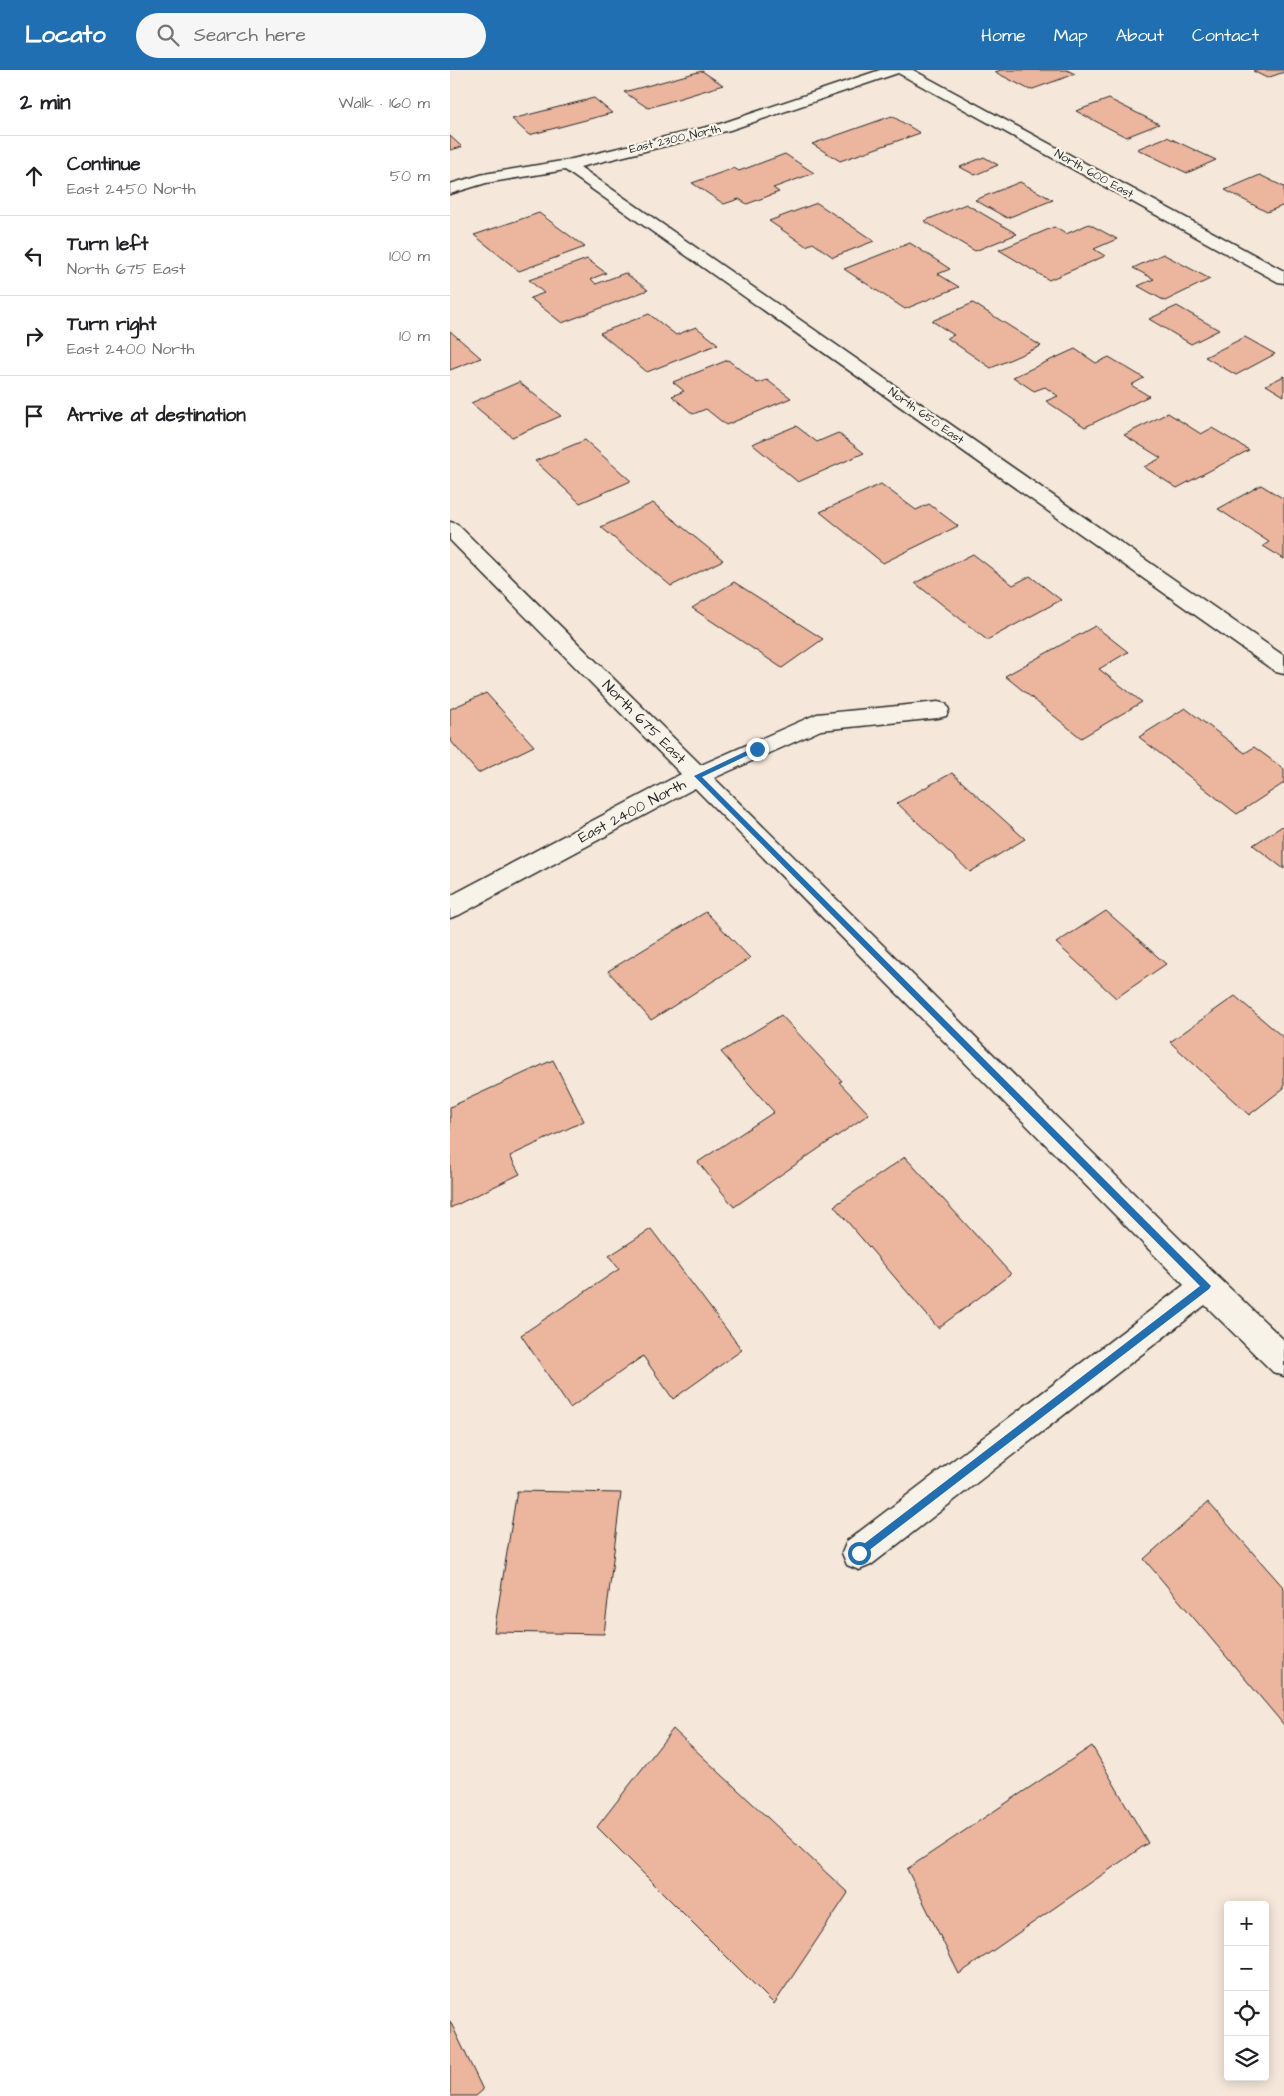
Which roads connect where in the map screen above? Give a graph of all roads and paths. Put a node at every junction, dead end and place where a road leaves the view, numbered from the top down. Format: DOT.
graph roads {
  1 [pos="894,70"];
  2 [pos="903,70"];
  3 [pos="568,165"];
  4 [pos="450,189"];
  5 [pos="1284,278"];
  6 [pos="450,528"];
  7 [pos="1284,667"];
  8 [pos="938,710"];
  9 [pos="697,776"];
  10 [pos="450,908"];
  11 [pos="1206,1286"];
  12 [pos="1284,1361"];
  13 [pos="859,1553"];
  1 -- 3 [label="street, East 2300 North"];
  2 -- 5 [label="street, North 600 East"];
  3 -- 4 [label="street, East 2300 North"];
  3 -- 7 [label="street, North 650 East"];
  6 -- 9 [label="street, North 675 East"];
  8 -- 9 [label="street, East 2400 North"];
  9 -- 10 [label="street, East 2400 North"];
  9 -- 11 [label="street, North 675 East"];
  11 -- 12 [label="street, North 675 East"];
  11 -- 13 [label="street"];
}
